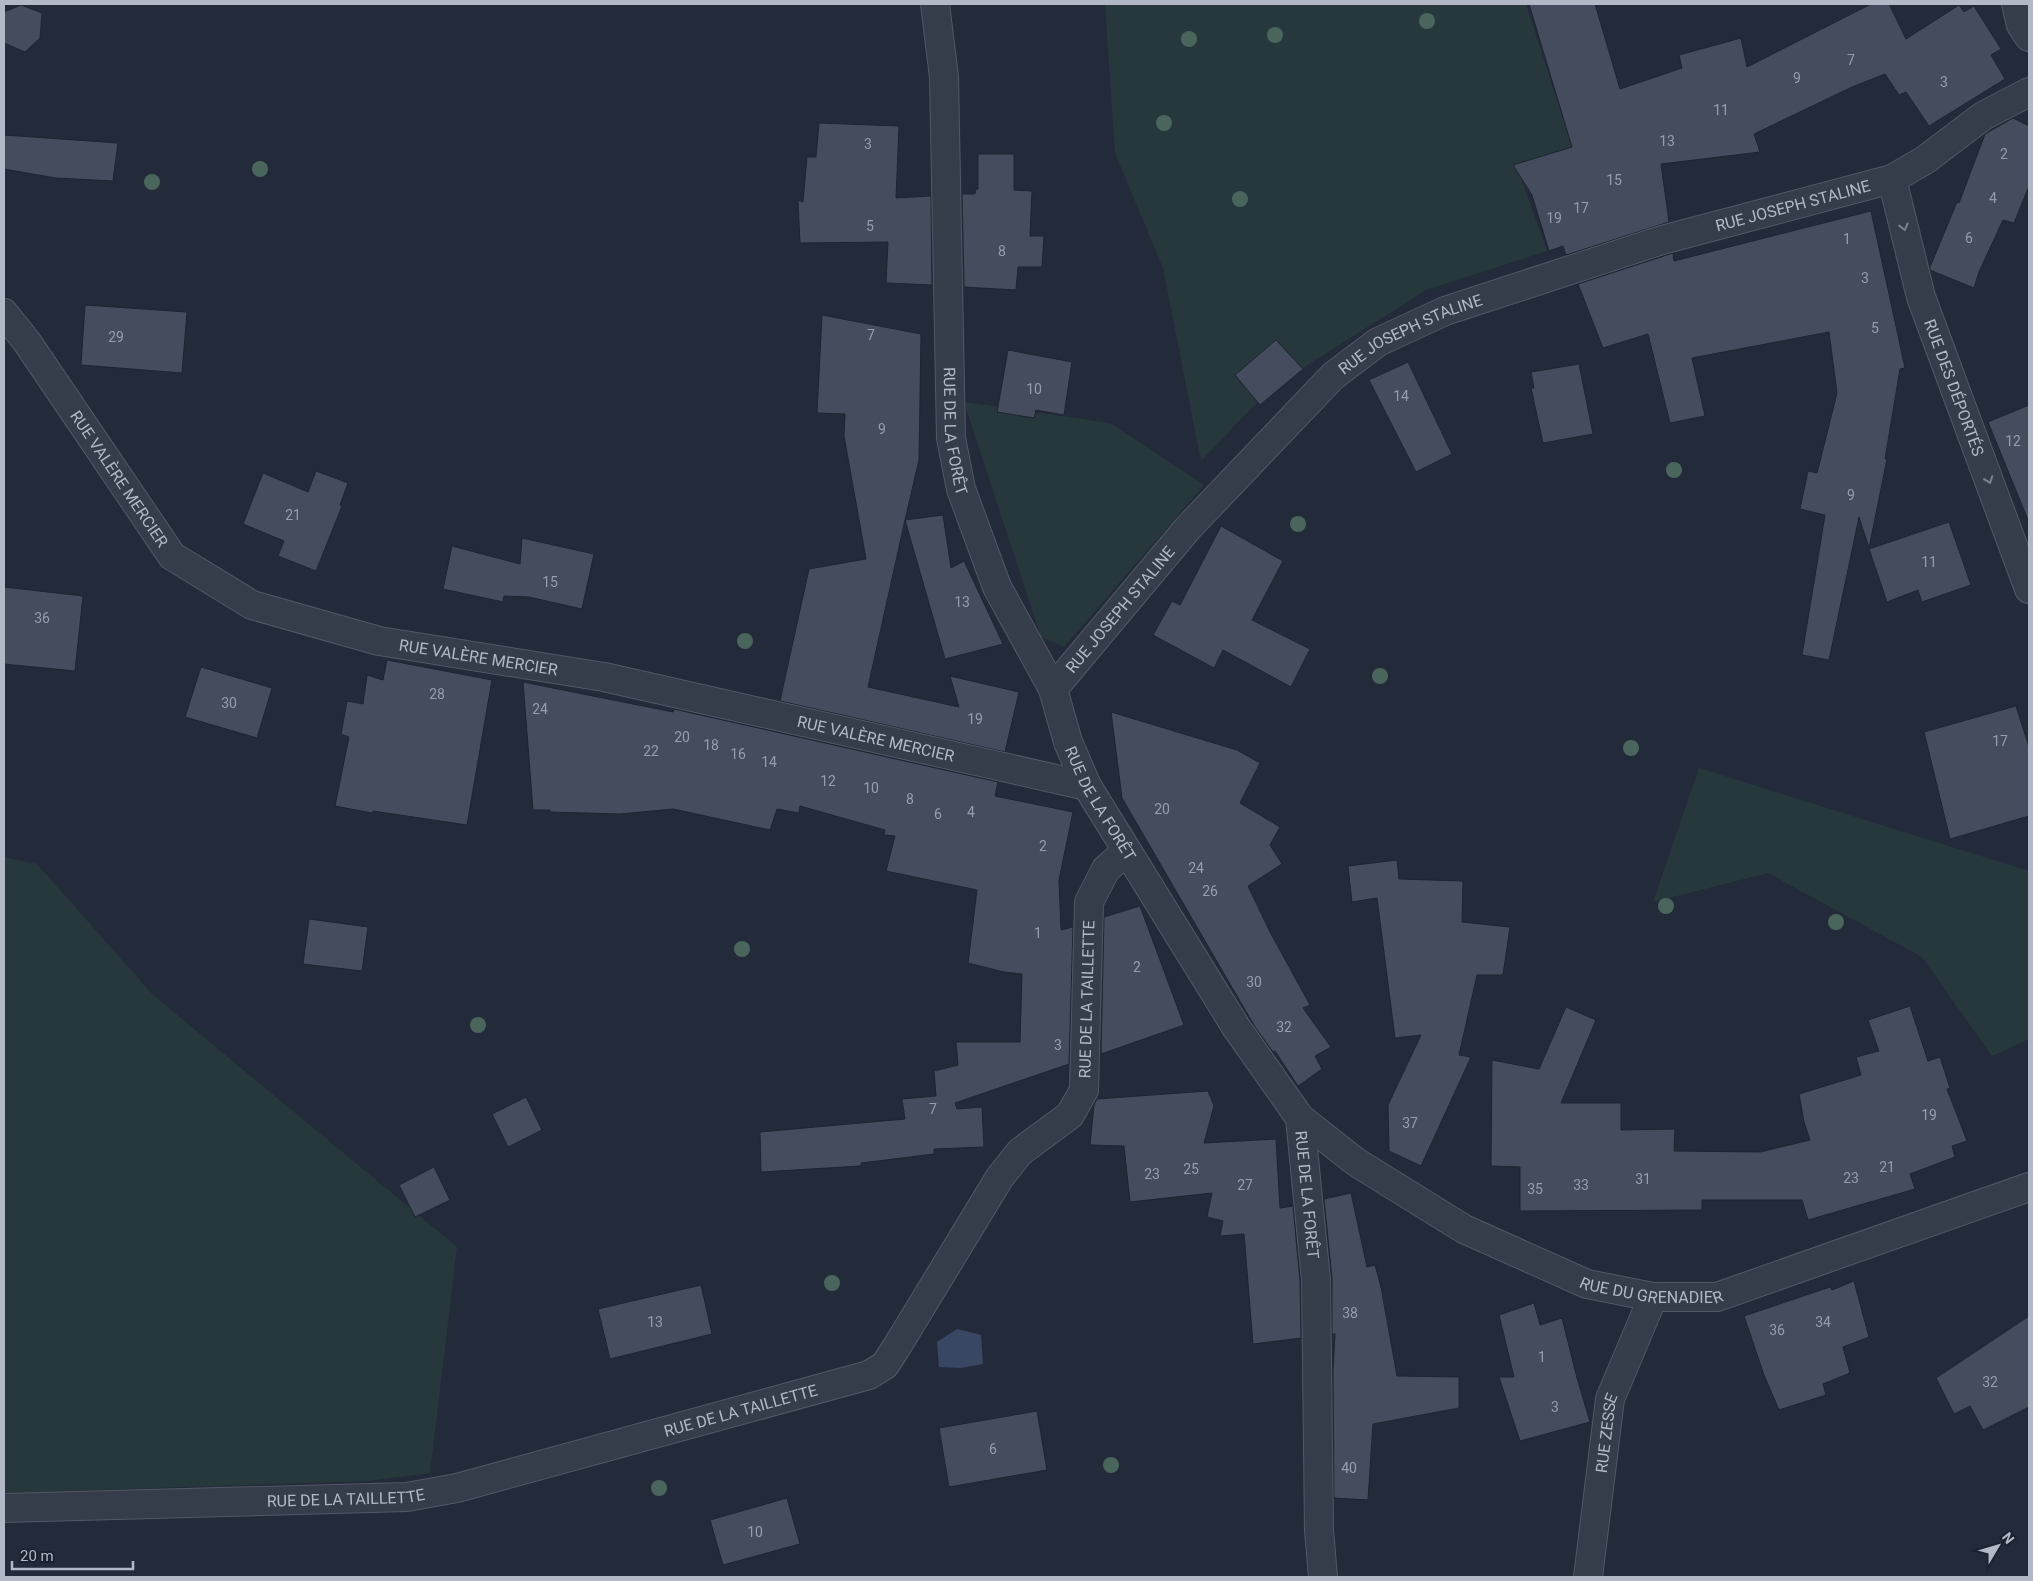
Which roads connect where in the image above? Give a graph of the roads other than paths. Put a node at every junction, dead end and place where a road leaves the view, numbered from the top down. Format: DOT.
graph roads {
  1 [pos="935,4"];
  2 [pos="2016,4"];
  3 [pos="2029,37"];
  4 [pos="2029,92"];
  5 [pos="1892,180"];
  6 [pos="4,313"];
  7 [pos="2029,590"];
  8 [pos="1053,689"];
  9 [pos="1087,786"];
  10 [pos="1128,851"];
  11 [pos="1300,1118"];
  12 [pos="2029,1186"];
  13 [pos="1653,1297"];
  14 [pos="4,1508"];
  15 [pos="1323,1577"];
  16 [pos="1588,1577"];
  1 -- 8 [label="street, RUE DE LA FORÊT"];
  2 -- 3 [label="street"];
  4 -- 5 [label="street, RUE JOSEPH STALINE"];
  5 -- 7 [label="street, RUE DES DÉPORTÉS, one-way"];
  5 -- 8 [label="street, RUE JOSEPH STALINE"];
  6 -- 9 [label="street, RUE VALÈRE MERCIER"];
  8 -- 9 [label="street, RUE DE LA FORÊT"];
  9 -- 10 [label="street, RUE DE LA FORÊT"];
  10 -- 11 [label="street, RUE DE LA FORÊT"];
  10 -- 14 [label="street, RUE DE LA TAILLETTE"];
  11 -- 13 [label="street, RUE DU GRENADIER"];
  11 -- 15 [label="street, RUE DE LA FORÊT"];
  12 -- 13 [label="street, RUE DU GRENADIER"];
  13 -- 16 [label="street, RUE ZESSE"];
}
